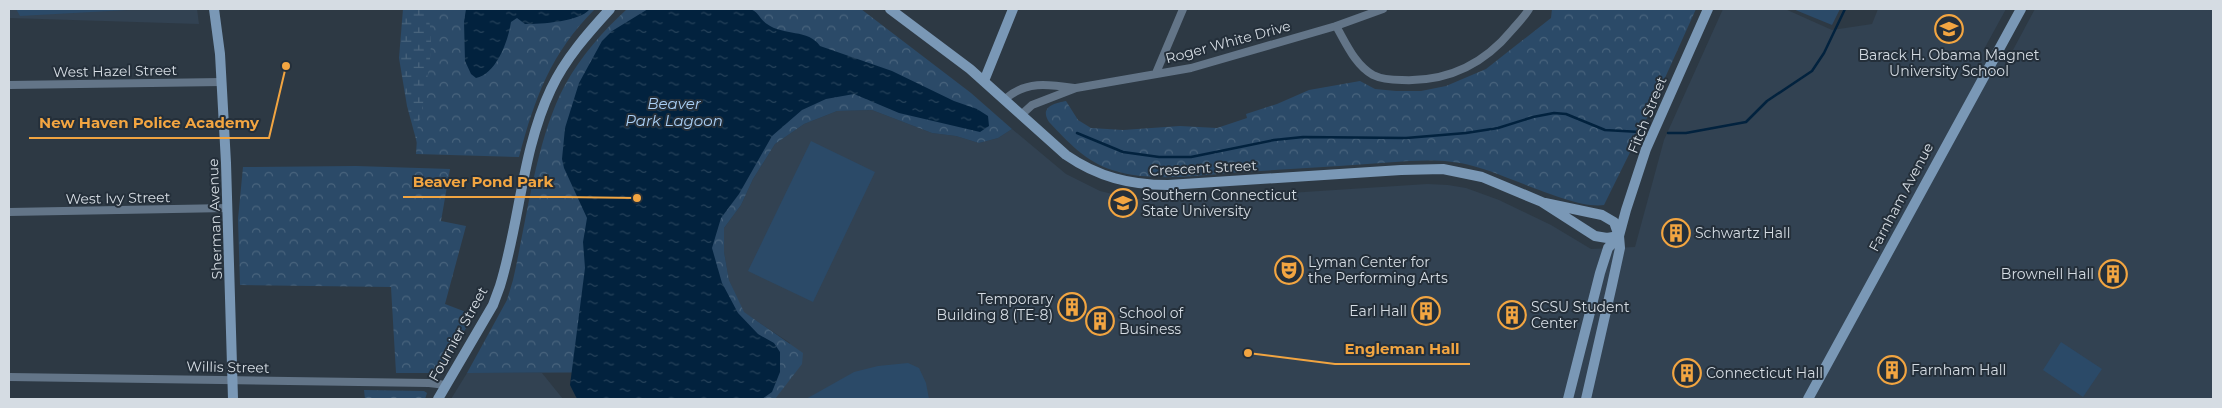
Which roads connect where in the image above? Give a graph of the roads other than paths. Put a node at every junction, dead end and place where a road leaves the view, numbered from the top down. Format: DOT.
graph roads {
  1 [pos="214,9"];
  2 [pos="610,9"];
  3 [pos="890,9"];
  4 [pos="1013,9"];
  5 [pos="1183,9"];
  6 [pos="1383,9"];
  7 [pos="1529,9"];
  8 [pos="1708,9"];
  9 [pos="2020,9"];
  10 [pos="1336,26"];
  11 [pos="1156,73"];
  12 [pos="984,81"];
  13 [pos="222,82"];
  14 [pos="9,85"];
  15 [pos="1076,88"];
  16 [pos="1005,99"];
  17 [pos="1021,114"];
  18 [pos="1542,202"];
  19 [pos="228,208"];
  20 [pos="9,212"];
  21 [pos="1619,236"];
  22 [pos="9,377"];
  23 [pos="233,379"];
  24 [pos="446,385"];
  25 [pos="233,399"];
  26 [pos="438,399"];
  27 [pos="1568,399"];
  28 [pos="1586,399"];
  29 [pos="1808,399"];
  1 -- 13 [label="main road, Sherman Avenue"];
  2 -- 24 [label="main road, Fournier Street"];
  3 -- 12 [label="main road, Crescent Street"];
  4 -- 12 [label="main road"];
  5 -- 11 [label="street"];
  6 -- 10 [label="street, Roger White Drive"];
  7 -- 10 [label="street"];
  8 -- 21 [label="main road, Fitch Street"];
  9 -- 29 [label="main road, Farnham Avenue"];
  10 -- 11 [label="street, Roger White Drive"];
  11 -- 15 [label="street, Roger White Drive"];
  12 -- 16 [label="main road, Crescent Street"];
  13 -- 14 [label="street, West Hazel Street"];
  13 -- 19 [label="main road, Sherman Avenue"];
  15 -- 16 [label="street, Roger White Drive"];
  15 -- 17 [label="street, Roger White Drive"];
  16 -- 17 [label="main road, Crescent Street"];
  17 -- 18 [label="main road, Crescent Street"];
  18 -- 21 [label="main road, Crescent Street"];
  18 -- 21 [label="main road, Crescent Street"];
  19 -- 20 [label="street, West Ivy Street"];
  19 -- 23 [label="main road, Sherman Avenue"];
  21 -- 27 [label="main road, Fitch Street"];
  21 -- 28 [label="main road, Fitch Street"];
  22 -- 23 [label="street, Willis Street"];
  23 -- 24 [label="street, Willis Street"];
  23 -- 25 [label="main road, Sherman Avenue"];
  24 -- 26 [label="main road, Fournier Street"];
}
